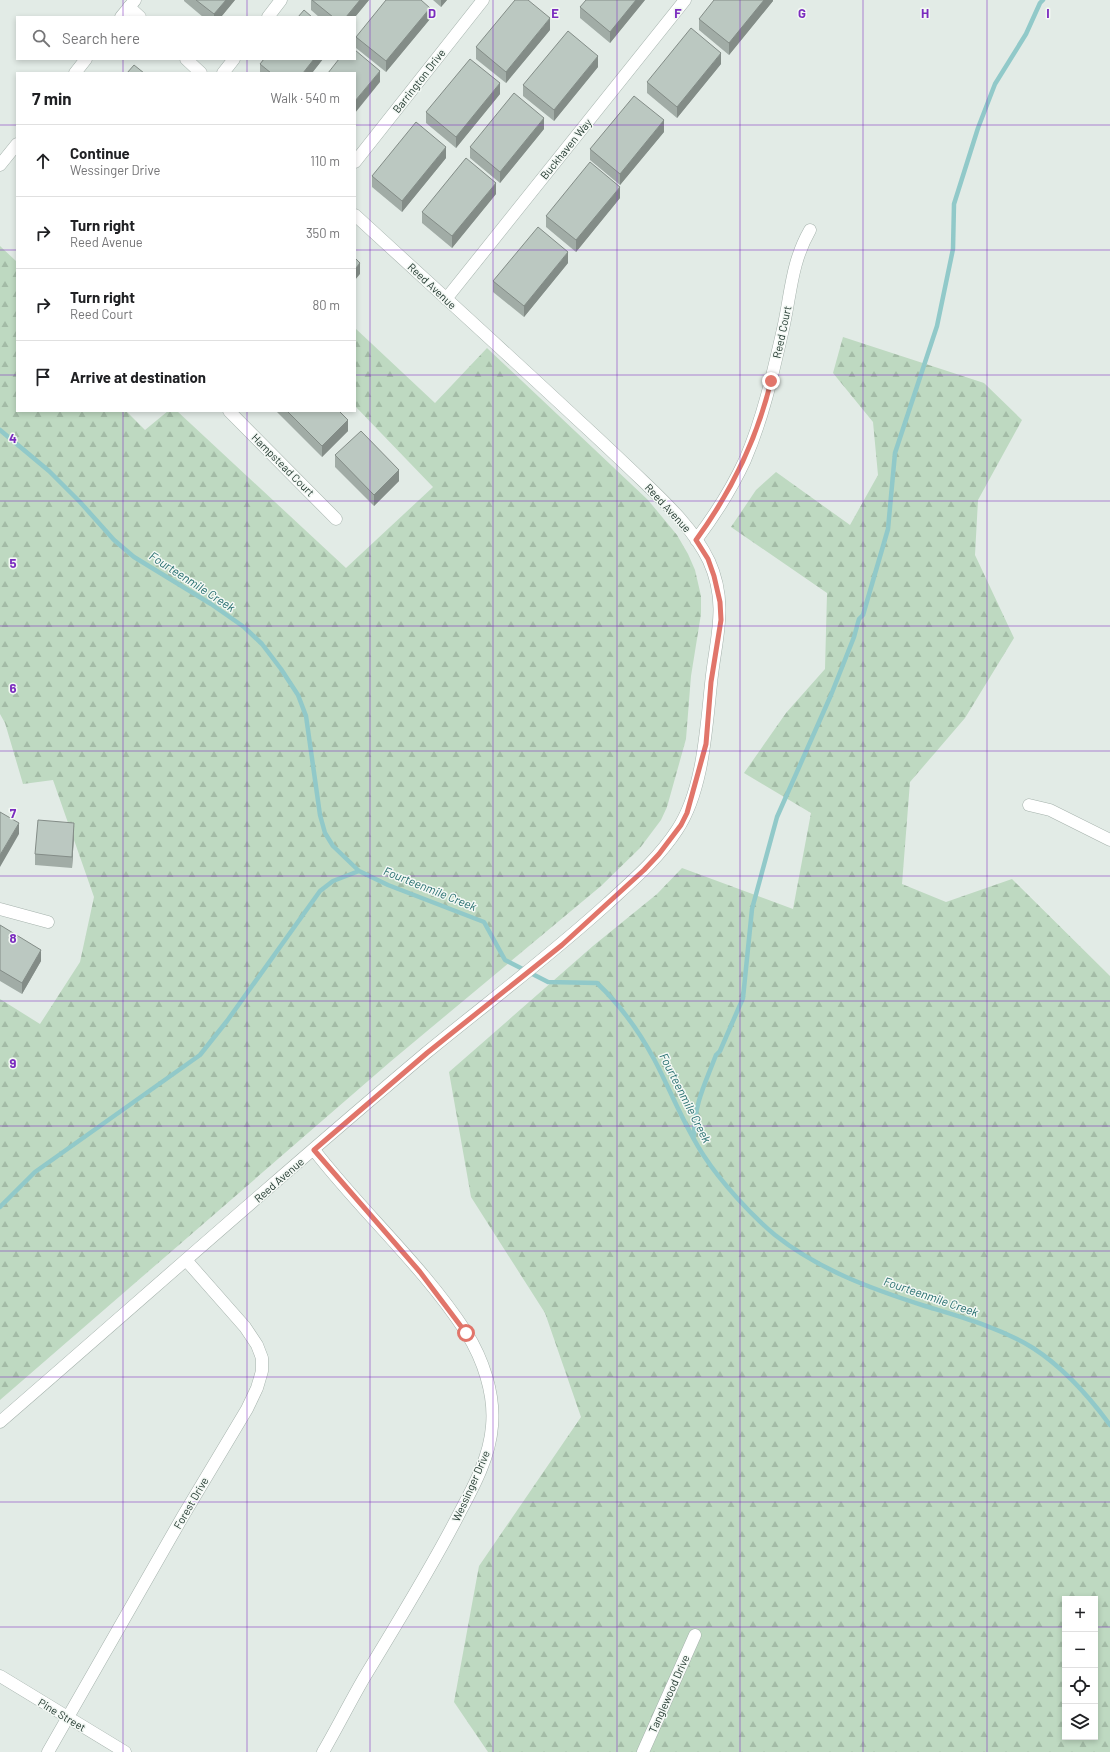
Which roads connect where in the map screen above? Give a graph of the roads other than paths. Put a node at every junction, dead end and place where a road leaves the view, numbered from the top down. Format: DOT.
graph roads {
  1 [pos="281,0"];
  2 [pos="484,0"];
  3 [pos="685,0"];
  4 [pos="132,3"];
  5 [pos="122,16"];
  6 [pos="139,16"];
  7 [pos="269,16"];
  8 [pos="85,60"];
  9 [pos="187,60"];
  10 [pos="233,60"];
  11 [pos="76,72"];
  12 [pos="200,72"];
  13 [pos="224,72"];
  14 [pos="16,145"];
  15 [pos="356,161"];
  16 [pos="0,165"];
  17 [pos="356,216"];
  18 [pos="810,230"];
  19 [pos="446,299"];
  20 [pos="230,412"];
  21 [pos="336,519"];
  22 [pos="696,540"];
  23 [pos="1029,805"];
  24 [pos="1110,840"];
  25 [pos="0,909"];
  26 [pos="48,922"];
  27 [pos="314,1150"];
  28 [pos="186,1260"];
  29 [pos="0,1422"];
  30 [pos="695,1635"];
  31 [pos="0,1676"];
  32 [pos="68,1718"];
  33 [pos="48,1752"];
  34 [pos="125,1752"];
  35 [pos="323,1752"];
  36 [pos="642,1752"];
  1 -- 7 [label="street"];
  2 -- 15 [label="street, Barrington Drive"];
  3 -- 19 [label="street, Buckhaven Way"];
  4 -- 5 [label="street"];
  4 -- 6 [label="street"];
  8 -- 11 [label="street"];
  9 -- 12 [label="street"];
  10 -- 13 [label="street"];
  14 -- 16 [label="street"];
  17 -- 19 [label="street, Reed Avenue"];
  18 -- 22 [label="street, Reed Court"];
  19 -- 22 [label="street, Reed Avenue"];
  20 -- 21 [label="street, Hampstead Court"];
  22 -- 27 [label="street, Reed Avenue"];
  23 -- 24 [label="street"];
  25 -- 26 [label="street"];
  27 -- 28 [label="street, Reed Avenue"];
  27 -- 35 [label="street, Wessinger Drive"];
  28 -- 29 [label="street, Reed Avenue"];
  28 -- 32 [label="street, Forest Drive"];
  30 -- 36 [label="street, Tanglewood Drive"];
  31 -- 32 [label="street, Pine Street"];
  32 -- 33 [label="street, Forest Drive"];
  32 -- 34 [label="street, Pine Street"];
}
